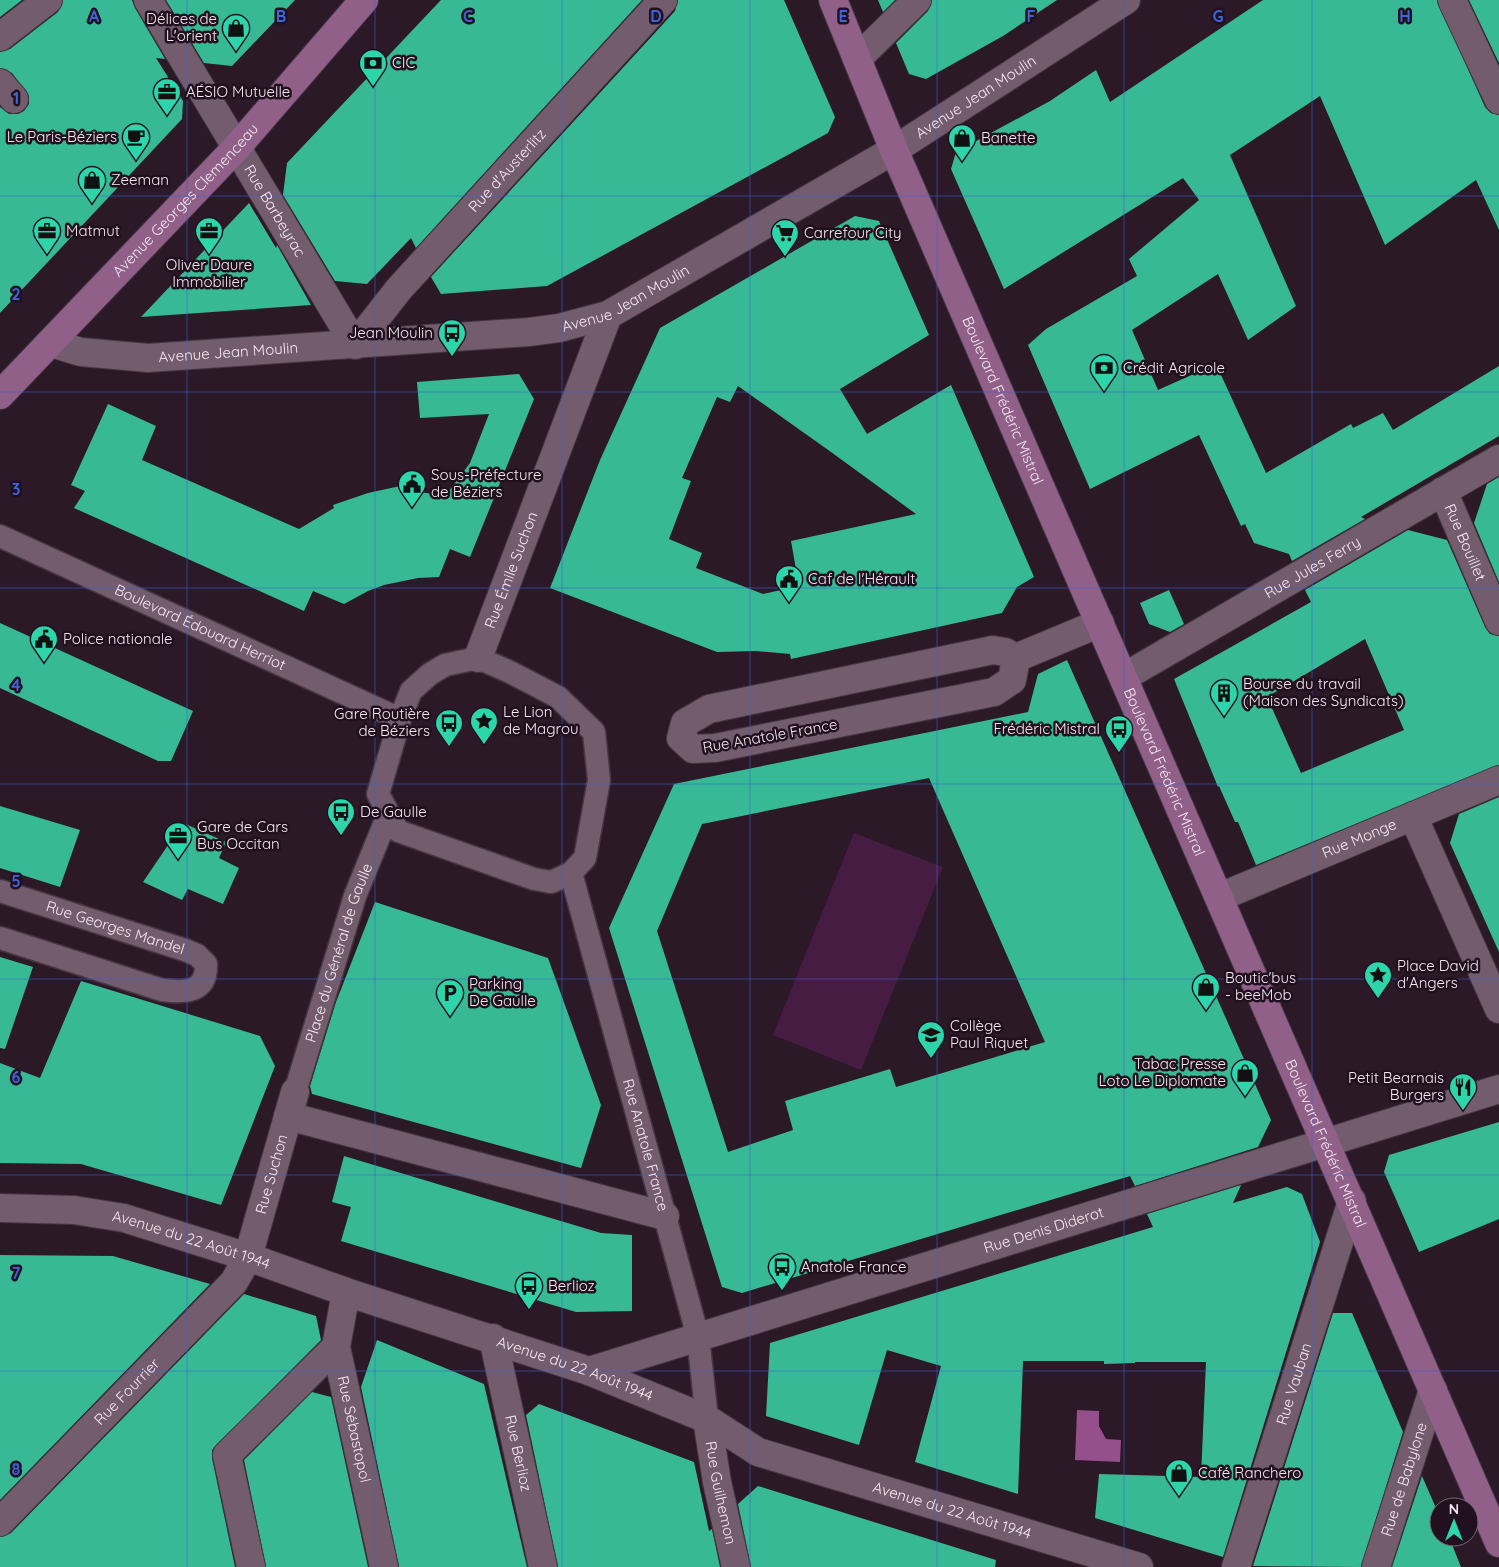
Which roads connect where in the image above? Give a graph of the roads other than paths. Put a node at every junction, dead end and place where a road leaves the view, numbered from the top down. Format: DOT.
graph roads {
  1 [pos="48,0"];
  2 [pos="148,0"];
  3 [pos="364,0"];
  4 [pos="663,0"];
  5 [pos="833,0"];
  6 [pos="917,0"];
  7 [pos="1126,0"];
  8 [pos="1452,0"];
  9 [pos="0,37"];
  10 [pos="857,59"];
  11 [pos="1499,100"];
  12 [pos="237,146"];
  13 [pos="894,150"];
  14 [pos="608,315"];
  15 [pos="51,343"];
  16 [pos="355,345"];
  17 [pos="0,395"];
  18 [pos="1499,459"];
  19 [pos="1443,491"];
  20 [pos="0,536"];
  21 [pos="1499,621"];
  22 [pos="1100,623"];
  23 [pos="478,658"];
  24 [pos="1016,658"];
  25 [pos="1124,677"];
  26 [pos="400,720"];
  27 [pos="1499,780"];
  28 [pos="388,815"];
  29 [pos="1413,816"];
  30 [pos="571,873"];
  31 [pos="0,891"];
  32 [pos="1220,898"];
  33 [pos="0,938"];
  34 [pos="1499,1009"];
  35 [pos="1499,1089"];
  36 [pos="291,1104"];
  37 [pos="1327,1143"];
  38 [pos="1352,1201"];
  39 [pos="0,1208"];
  40 [pos="665,1216"];
  41 [pos="248,1256"];
  42 [pos="346,1292"];
  43 [pos="698,1337"];
  44 [pos="493,1338"];
  45 [pos="336,1347"];
  46 [pos="589,1371"];
  47 [pos="1433,1390"];
  48 [pos="707,1419"];
  49 [pos="0,1522"];
  50 [pos="1499,1543"];
  51 [pos="251,1567"];
  52 [pos="384,1567"];
  53 [pos="543,1567"];
  54 [pos="736,1567"];
  55 [pos="1139,1567"];
  56 [pos="1236,1567"];
  57 [pos="1376,1567"];
  1 -- 9 [label="street"];
  2 -- 12 [label="street, Rue Barbeyrac"];
  3 -- 12 [label="main road, Avenue Georges Clemenceau"];
  4 -- 16 [label="street, Rue d'Austerlitz"];
  5 -- 10 [label="main road, Boulevard Frédéric Mistral"];
  6 -- 10 [label="street"];
  7 -- 13 [label="street, Avenue Jean Moulin"];
  8 -- 11 [label="street"];
  10 -- 13 [label="main road, Boulevard Frédéric Mistral"];
  12 -- 15 [label="main road, Avenue Georges Clemenceau"];
  12 -- 16 [label="street, Rue Barbeyrac"];
  13 -- 14 [label="street, Avenue Jean Moulin"];
  13 -- 22 [label="main road, Boulevard Frédéric Mistral"];
  14 -- 16 [label="street, Avenue Jean Moulin"];
  14 -- 23 [label="street, Rue Émile Suchon"];
  15 -- 16 [label="street, Avenue Jean Moulin"];
  15 -- 17 [label="main road, Avenue Georges Clemenceau"];
  18 -- 19 [label="street, Rue Jules Ferry"];
  19 -- 21 [label="street, Rue Bouillet"];
  19 -- 25 [label="street, Rue Jules Ferry"];
  20 -- 26 [label="lane, Boulevard Édouard Herriot"];
  22 -- 24 [label="street"];
  22 -- 25 [label="main road, Boulevard Frédéric Mistral"];
  23 -- 26 [label="lane"];
  23 -- 30 [label="lane"];
  24 -- 24 [label="street, Rue Anatole France"];
  25 -- 32 [label="main road, Boulevard Frédéric Mistral"];
  26 -- 28 [label="lane"];
  27 -- 29 [label="street, Rue Monge"];
  28 -- 30 [label="lane"];
  28 -- 36 [label="lane, Place du Général de Gaulle"];
  29 -- 32 [label="street, Rue Monge"];
  29 -- 34 [label="street"];
  30 -- 40 [label="lane, Rue Anatole France"];
  31 -- 33 [label="lane, Rue Georges Mandel"];
  32 -- 37 [label="main road, Boulevard Frédéric Mistral"];
  35 -- 37 [label="street, Rue Denis Diderot"];
  36 -- 40 [label="street"];
  36 -- 41 [label="street, Rue Suchon"];
  37 -- 38 [label="main road, Boulevard Frédéric Mistral"];
  37 -- 43 [label="street, Rue Denis Diderot"];
  38 -- 47 [label="main road, Boulevard Frédéric Mistral"];
  38 -- 56 [label="street, Rue Vauban"];
  39 -- 41 [label="street, Avenue du 22 Août 1944"];
  40 -- 43 [label="lane, Rue Anatole France"];
  41 -- 42 [label="street, Avenue du 22 Août 1944"];
  41 -- 49 [label="street, Rue Fourrier"];
  42 -- 44 [label="street, Avenue du 22 Août 1944"];
  42 -- 45 [label="street, Rue Sébastopol"];
  43 -- 46 [label="street, Rue Denis Diderot"];
  43 -- 48 [label="lane, Rue Anatole France"];
  44 -- 46 [label="street, Avenue du 22 Août 1944"];
  44 -- 53 [label="street, Rue Berlioz"];
  45 -- 51 [label="street"];
  45 -- 52 [label="street, Rue Sébastopol"];
  46 -- 48 [label="street, Avenue du 22 Août 1944"];
  47 -- 50 [label="main road, Boulevard Frédéric Mistral"];
  47 -- 57 [label="street, Rue de Babylone"];
  48 -- 54 [label="street, Rue Guilhemon"];
  48 -- 55 [label="street, Avenue du 22 Août 1944"];
}
